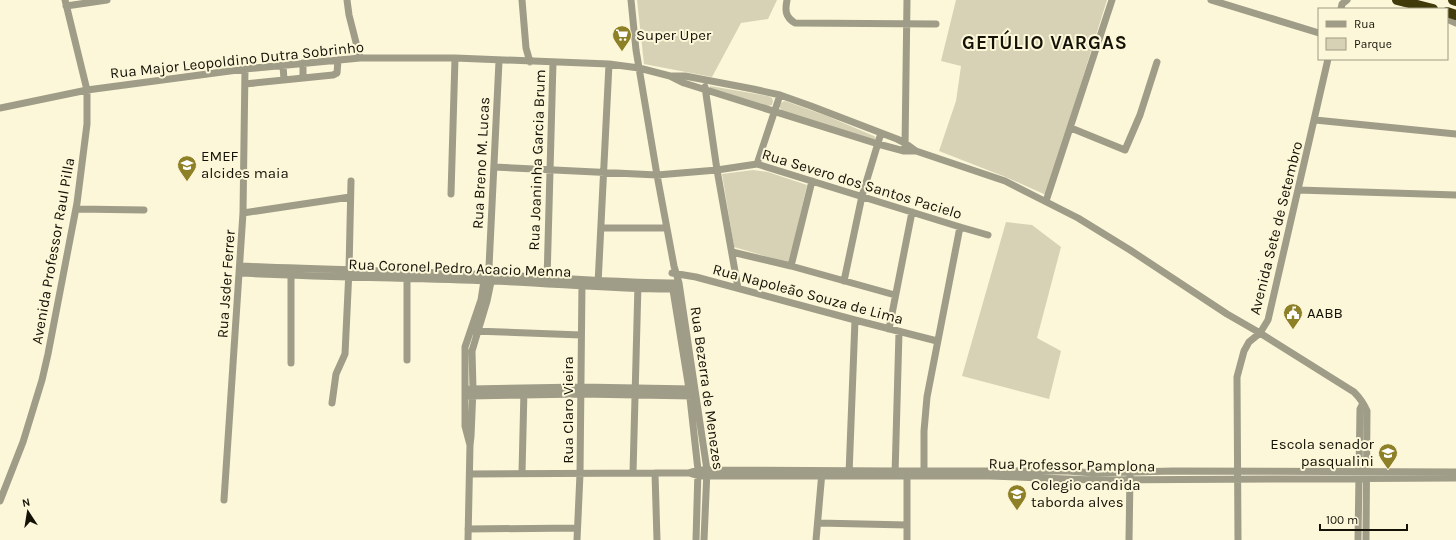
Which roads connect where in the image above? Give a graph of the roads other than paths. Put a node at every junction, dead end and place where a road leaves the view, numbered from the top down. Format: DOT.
graph roads {
  1 [pos="107,0"];
  2 [pos="347,0"];
  3 [pos="522,0"];
  4 [pos="631,0"];
  5 [pos="787,0"];
  6 [pos="908,0"];
  7 [pos="1112,0"];
  8 [pos="1211,0"];
  9 [pos="1397,0"];
  10 [pos="1453,0"];
  11 [pos="1456,1"];
  12 [pos="65,3"];
  13 [pos="1409,3"];
  14 [pos="1421,8"];
  15 [pos="1429,8"];
  16 [pos="908,24"];
  17 [pos="936,24"];
  18 [pos="1318,33"];
  19 [pos="360,58"];
  20 [pos="455,58"];
  21 [pos="338,60"];
  22 [pos="1328,60"];
  23 [pos="499,61"];
  24 [pos="530,62"];
  25 [pos="553,62"];
  26 [pos="1157,62"];
  27 [pos="303,63"];
  28 [pos="609,64"];
  29 [pos="283,65"];
  30 [pos="639,68"];
  31 [pos="245,69"];
  32 [pos="670,76"];
  33 [pos="303,78"];
  34 [pos="284,80"];
  35 [pos="704,80"];
  36 [pos="245,84"];
  37 [pos="87,90"];
  38 [pos="705,90"];
  39 [pos="780,95"];
  40 [pos="0,108"];
  41 [pos="775,112"];
  42 [pos="1315,120"];
  43 [pos="1071,128"];
  44 [pos="881,133"];
  45 [pos="1456,134"];
  46 [pos="905,143"];
  47 [pos="878,144"];
  48 [pos="904,151"];
  49 [pos="916,151"];
  50 [pos="757,164"];
  51 [pos="494,167"];
  52 [pos="549,169"];
  53 [pos="717,170"];
  54 [pos="604,171"];
  55 [pos="657,175"];
  56 [pos="350,181"];
  57 [pos="812,182"];
  58 [pos="1298,190"];
  59 [pos="451,194"];
  60 [pos="1456,195"];
  61 [pos="862,196"];
  62 [pos="350,197"];
  63 [pos="1046,201"];
  64 [pos="76,209"];
  65 [pos="144,210"];
  66 [pos="912,212"];
  67 [pos="244,213"];
  68 [pos="601,228"];
  69 [pos="666,228"];
  70 [pos="960,228"];
  71 [pos="988,235"];
  72 [pos="732,252"];
  73 [pos="791,266"];
  74 [pos="240,269"];
  75 [pos="674,271"];
  76 [pos="291,272"];
  77 [pos="349,274"];
  78 [pos="407,275"];
  79 [pos="488,278"];
  80 [pos="547,280"];
  81 [pos="844,281"];
  82 [pos="582,283"];
  83 [pos="598,284"];
  84 [pos="638,285"];
  85 [pos="676,286"];
  86 [pos="738,288"];
  87 [pos="895,295"];
  88 [pos="855,320"];
  89 [pos="889,329"];
  90 [pos="474,331"];
  91 [pos="899,332"];
  92 [pos="1260,333"];
  93 [pos="581,335"];
  94 [pos="937,341"];
  95 [pos="407,360"];
  96 [pos="291,363"];
  97 [pos="580,390"];
  98 [pos="635,391"];
  99 [pos="469,392"];
  100 [pos="524,392"];
  101 [pos="692,393"];
  102 [pos="332,402"];
  103 [pos="1362,405"];
  104 [pos="695,444"];
  105 [pos="703,444"];
  106 [pos="1456,472"];
  107 [pos="522,473"];
  108 [pos="633,473"];
  109 [pos="655,473"];
  110 [pos="698,473"];
  111 [pos="707,473"];
  112 [pos="822,473"];
  113 [pos="470,474"];
  114 [pos="580,474"];
  115 [pos="849,474"];
  116 [pos="895,474"];
  117 [pos="907,474"];
  118 [pos="924,474"];
  119 [pos="1367,475"];
  120 [pos="1427,475"];
  121 [pos="1130,476"];
  122 [pos="1239,476"];
  123 [pos="1358,476"];
  124 [pos="1456,478"];
  125 [pos="224,500"];
  126 [pos="0,501"];
  127 [pos="698,504"];
  128 [pos="706,504"];
  129 [pos="1358,506"];
  130 [pos="1367,506"];
  131 [pos="818,523"];
  132 [pos="907,524"];
  133 [pos="578,528"];
  134 [pos="468,529"];
  135 [pos="468,540"];
  136 [pos="577,540"];
  137 [pos="657,540"];
  138 [pos="696,540"];
  139 [pos="704,540"];
  140 [pos="816,540"];
  141 [pos="907,540"];
  142 [pos="1129,540"];
  143 [pos="1238,540"];
  144 [pos="1358,540"];
  145 [pos="1366,540"];
  1 -- 12 [label="street"];
  2 -- 19 [label="street"];
  3 -- 24 [label="street"];
  4 -- 30 [label="street, Rua Bezerra de Menezes"];
  5 -- 16 [label="street"];
  6 -- 16 [label="street"];
  7 -- 43 [label="street"];
  8 -- 18 [label="street"];
  9 -- 13 [label="highway"];
  10 -- 11 [label="highway"];
  12 -- 37 [label="street, Avenida Professor Raul Pilla"];
  13 -- 14 [label="street"];
  13 -- 15 [label="highway"];
  16 -- 17 [label="street"];
  16 -- 46 [label="street"];
  19 -- 20 [label="street, Rua Major Leopoldino Dutra Sobrinho"];
  19 -- 21 [label="street, Rua Major Leopoldino Dutra Sobrinho"];
  20 -- 23 [label="street, Rua Major Leopoldino Dutra Sobrinho"];
  20 -- 59 [label="street"];
  21 -- 27 [label="street, Rua Major Leopoldino Dutra Sobrinho"];
  21 -- 33 [label="street"];
  22 -- 42 [label="street, Avenida Sete de Setembro"];
  23 -- 24 [label="street, Rua Major Leopoldino Dutra Sobrinho"];
  23 -- 51 [label="street, Rua Breno M. Lucas"];
  24 -- 25 [label="street, Rua Major Leopoldino Dutra Sobrinho"];
  25 -- 28 [label="street, Rua Major Leopoldino Dutra Sobrinho"];
  25 -- 52 [label="street, Rua Joaninha Garcia Brum"];
  26 -- 43 [label="street"];
  27 -- 29 [label="street, Rua Major Leopoldino Dutra Sobrinho"];
  27 -- 33 [label="street"];
  28 -- 30 [label="street, Rua Major Leopoldino Dutra Sobrinho"];
  28 -- 54 [label="street"];
  29 -- 31 [label="street, Rua Major Leopoldino Dutra Sobrinho"];
  29 -- 34 [label="street"];
  30 -- 32 [label="street, Rua Major Leopoldino Dutra Sobrinho"];
  30 -- 55 [label="street, Rua Bezerra de Menezes"];
  31 -- 36 [label="street, Rua Jsder Ferrer"];
  31 -- 37 [label="street, Rua Major Leopoldino Dutra Sobrinho"];
  32 -- 35 [label="street, Rua Major Leopoldino Dutra Sobrinho"];
  32 -- 38 [label="street, Rua Major Leopoldino Dutra Sobrinho"];
  33 -- 34 [label="street"];
  34 -- 36 [label="street"];
  35 -- 38 [label="street"];
  35 -- 39 [label="street, Rua Major Leopoldino Dutra Sobrinho"];
  36 -- 67 [label="street, Rua Jsder Ferrer"];
  37 -- 40 [label="street, Rua Major Leopoldino Dutra Sobrinho"];
  37 -- 64 [label="street, Avenida Professor Raul Pilla"];
  38 -- 41 [label="street, Rua Major Leopoldino Dutra Sobrinho"];
  38 -- 53 [label="street"];
  39 -- 41 [label="street"];
  39 -- 44 [label="street, Rua Major Leopoldino Dutra Sobrinho"];
  41 -- 47 [label="street, Rua Major Leopoldino Dutra Sobrinho"];
  41 -- 50 [label="street"];
  42 -- 45 [label="street"];
  42 -- 58 [label="street, Avenida Sete de Setembro"];
  43 -- 63 [label="street"];
  44 -- 46 [label="street, Rua Major Leopoldino Dutra Sobrinho"];
  44 -- 47 [label="street"];
  46 -- 48 [label="street"];
  46 -- 49 [label="street, Rua Major Leopoldino Dutra Sobrinho"];
  47 -- 48 [label="street, Rua Major Leopoldino Dutra Sobrinho"];
  47 -- 61 [label="street"];
  48 -- 49 [label="street, Rua Major Leopoldino Dutra Sobrinho"];
  49 -- 63 [label="street, Rua Major Leopoldino Dutra Sobrinho"];
  50 -- 53 [label="street, Rua Severo dos Santos Pacielo"];
  50 -- 57 [label="street, Rua Severo dos Santos Pacielo"];
  51 -- 52 [label="street, Rua Severo dos Santos Pacielo"];
  51 -- 79 [label="street, Rua Breno M. Lucas"];
  52 -- 54 [label="street, Rua Severo dos Santos Pacielo"];
  52 -- 80 [label="street, Rua Joaninha Garcia Brum"];
  53 -- 55 [label="street, Rua Severo dos Santos Pacielo"];
  53 -- 72 [label="street"];
  54 -- 55 [label="street, Rua Severo dos Santos Pacielo"];
  54 -- 68 [label="street"];
  55 -- 69 [label="street, Rua Bezerra de Menezes"];
  56 -- 62 [label="street"];
  57 -- 61 [label="street, Rua Severo dos Santos Pacielo"];
  57 -- 73 [label="street"];
  58 -- 60 [label="street"];
  58 -- 92 [label="street, Avenida Sete de Setembro"];
  61 -- 66 [label="street, Rua Severo dos Santos Pacielo"];
  61 -- 81 [label="street"];
  62 -- 67 [label="street"];
  62 -- 77 [label="street"];
  63 -- 92 [label="street, Rua Major Leopoldino Dutra Sobrinho"];
  64 -- 65 [label="street"];
  64 -- 126 [label="street, Avenida Professor Raul Pilla"];
  66 -- 70 [label="street, Rua Severo dos Santos Pacielo"];
  66 -- 87 [label="street"];
  67 -- 74 [label="street, Rua Jsder Ferrer"];
  68 -- 69 [label="street"];
  68 -- 83 [label="street"];
  69 -- 75 [label="street, Rua Bezerra de Menezes"];
  70 -- 71 [label="street, Rua Severo dos Santos Pacielo"];
  70 -- 94 [label="street"];
  72 -- 73 [label="street"];
  72 -- 86 [label="street"];
  73 -- 81 [label="street"];
  74 -- 76 [label="street, Rua Coronel Pedro Acacio Menna"];
  74 -- 125 [label="street, Rua Jsder Ferrer"];
  75 -- 85 [label="street, Rua Bezerra de Menezes"];
  75 -- 86 [label="street, Rua Napoleão Souza de Lima"];
  76 -- 77 [label="street, Rua Coronel Pedro Acacio Menna"];
  76 -- 96 [label="street"];
  77 -- 78 [label="street, Rua Coronel Pedro Acacio Menna"];
  77 -- 102 [label="street"];
  78 -- 79 [label="street, Rua Coronel Pedro Acacio Menna"];
  78 -- 95 [label="street"];
  79 -- 80 [label="street, Rua Coronel Pedro Acacio Menna"];
  79 -- 90 [label="street"];
  80 -- 82 [label="street, Rua Coronel Pedro Acacio Menna"];
  81 -- 87 [label="street"];
  82 -- 83 [label="street, Rua Coronel Pedro Acacio Menna"];
  82 -- 93 [label="street, Rua Claro Vieira"];
  83 -- 84 [label="street, Rua Coronel Pedro Acacio Menna"];
  84 -- 85 [label="street, Rua Coronel Pedro Acacio Menna"];
  84 -- 98 [label="street"];
  85 -- 101 [label="street, Rua Bezerra de Menezes"];
  86 -- 88 [label="street, Rua Napoleão Souza de Lima"];
  87 -- 89 [label="street"];
  88 -- 89 [label="street, Rua Napoleão Souza de Lima"];
  88 -- 115 [label="street"];
  89 -- 91 [label="street, Rua Napoleão Souza de Lima"];
  90 -- 93 [label="street"];
  90 -- 99 [label="street"];
  91 -- 94 [label="street, Rua Napoleão Souza de Lima"];
  91 -- 116 [label="street"];
  92 -- 103 [label="street, Rua Major Leopoldino Dutra Sobrinho"];
  92 -- 122 [label="street, Avenida Sete de Setembro"];
  93 -- 97 [label="street, Rua Claro Vieira"];
  94 -- 118 [label="street"];
  97 -- 98 [label="street"];
  97 -- 100 [label="street"];
  97 -- 114 [label="street, Rua Claro Vieira"];
  98 -- 101 [label="street"];
  98 -- 108 [label="street"];
  99 -- 100 [label="street"];
  99 -- 113 [label="street"];
  100 -- 107 [label="street"];
  101 -- 104 [label="street, Rua Bezerra de Menezes"];
  101 -- 105 [label="street, Rua Bezerra de Menezes"];
  103 -- 119 [label="street"];
  103 -- 123 [label="street"];
  104 -- 105 [label="street"];
  104 -- 110 [label="street, Rua Bezerra de Menezes"];
  105 -- 111 [label="street, Rua Bezerra de Menezes"];
  106 -- 120 [label="street, Rua Professor Pamplona"];
  107 -- 113 [label="street, Rua Professor Pamplona"];
  107 -- 114 [label="street, Rua Professor Pamplona"];
  108 -- 109 [label="street, Rua Professor Pamplona"];
  108 -- 114 [label="street, Rua Professor Pamplona"];
  109 -- 110 [label="street, Rua Professor Pamplona"];
  109 -- 137 [label="street"];
  110 -- 111 [label="street, Rua Professor Pamplona"];
  110 -- 127 [label="street, Rua Bezerra de Menezes"];
  111 -- 112 [label="street, Rua Professor Pamplona"];
  111 -- 128 [label="street, Rua Bezerra de Menezes"];
  112 -- 115 [label="street, Rua Professor Pamplona"];
  112 -- 131 [label="street"];
  113 -- 134 [label="street"];
  114 -- 133 [label="street, Rua Claro Vieira"];
  115 -- 116 [label="street, Rua Professor Pamplona"];
  116 -- 117 [label="street, Rua Professor Pamplona"];
  117 -- 118 [label="street, Rua Professor Pamplona"];
  117 -- 132 [label="street"];
  118 -- 121 [label="street, Rua Professor Pamplona"];
  119 -- 120 [label="street, Rua Professor Pamplona"];
  119 -- 123 [label="street, Rua Professor Pamplona"];
  119 -- 130 [label="street"];
  120 -- 124 [label="street, Rua Professor Pamplona"];
  121 -- 122 [label="street, Rua Professor Pamplona"];
  121 -- 142 [label="street"];
  122 -- 123 [label="street, Rua Professor Pamplona"];
  122 -- 143 [label="street, Avenida Sete de Setembro"];
  123 -- 129 [label="street"];
  127 -- 128 [label="street"];
  127 -- 138 [label="street, Rua Bezerra de Menezes"];
  128 -- 139 [label="street, Rua Bezerra de Menezes"];
  129 -- 130 [label="street"];
  129 -- 144 [label="street"];
  130 -- 145 [label="street"];
  131 -- 132 [label="street"];
  131 -- 140 [label="street"];
  132 -- 141 [label="street"];
  133 -- 134 [label="street"];
  133 -- 136 [label="street, Rua Claro Vieira"];
  134 -- 135 [label="street"];
}
